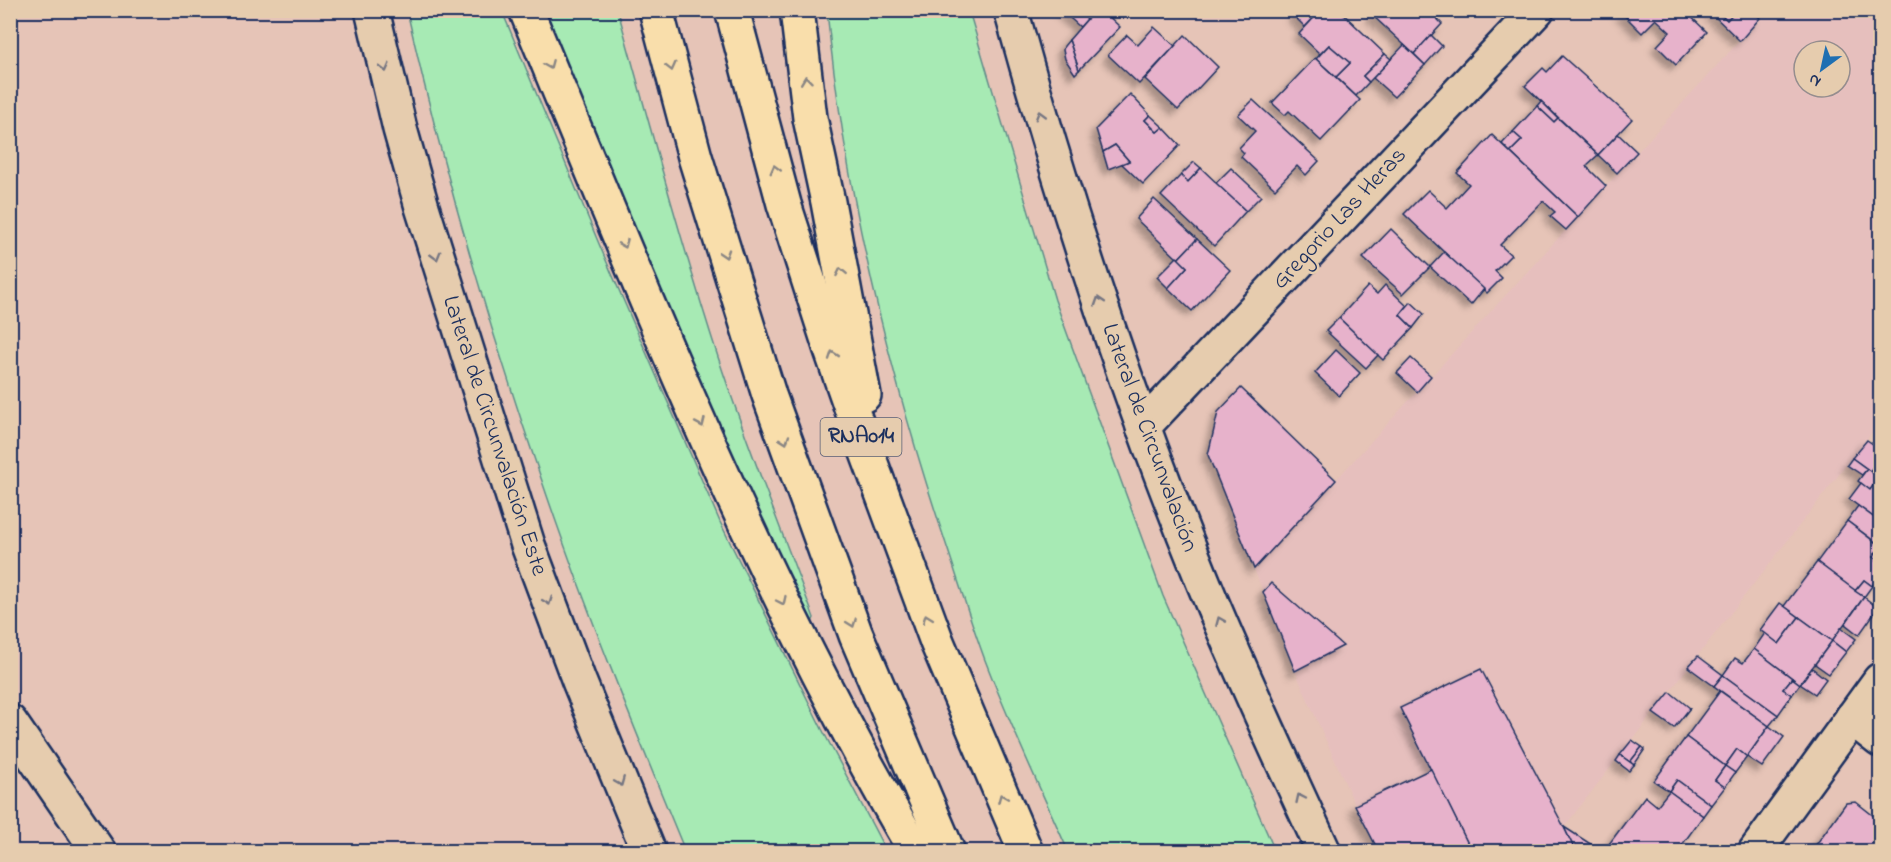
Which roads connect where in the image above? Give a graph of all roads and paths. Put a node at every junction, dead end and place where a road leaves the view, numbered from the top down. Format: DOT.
graph roads {
  1 [pos="372,10"];
  2 [pos="526,10"];
  3 [pos="656,10"];
  4 [pos="732,10"];
  5 [pos="797,10"];
  6 [pos="1011,10"];
  7 [pos="1537,10"];
  8 [pos="1143,427"];
  9 [pos="882,495"];
  10 [pos="1881,680"];
  11 [pos="1852,718"];
  12 [pos="10,723"];
  13 [pos="1881,740"];
  14 [pos="99,852"];
  15 [pos="649,852"];
  16 [pos="916,852"];
  17 [pos="948,852"];
  18 [pos="1026,852"];
  19 [pos="1324,852"];
  20 [pos="1755,852"];
  1 -- 15 [label="street, Lateral de Circunvalación Este, one-way"];
  2 -- 16 [label="highway, one-way"];
  3 -- 17 [label="highway, RNA014, one-way"];
  9 -- 4 [label="highway, RNA014, one-way"];
  9 -- 5 [label="highway, one-way"];
  8 -- 6 [label="street, Lateral de Circunvalación, one-way"];
  7 -- 8 [label="street, Gregorio Las Heras"];
  19 -- 8 [label="street, Lateral de Circunvalación, one-way"];
  18 -- 9 [label="highway, RNA014, one-way"];
  10 -- 11 [label="street"];
  11 -- 13 [label="street"];
  11 -- 20 [label="street"];
  12 -- 14 [label="street"];
}
